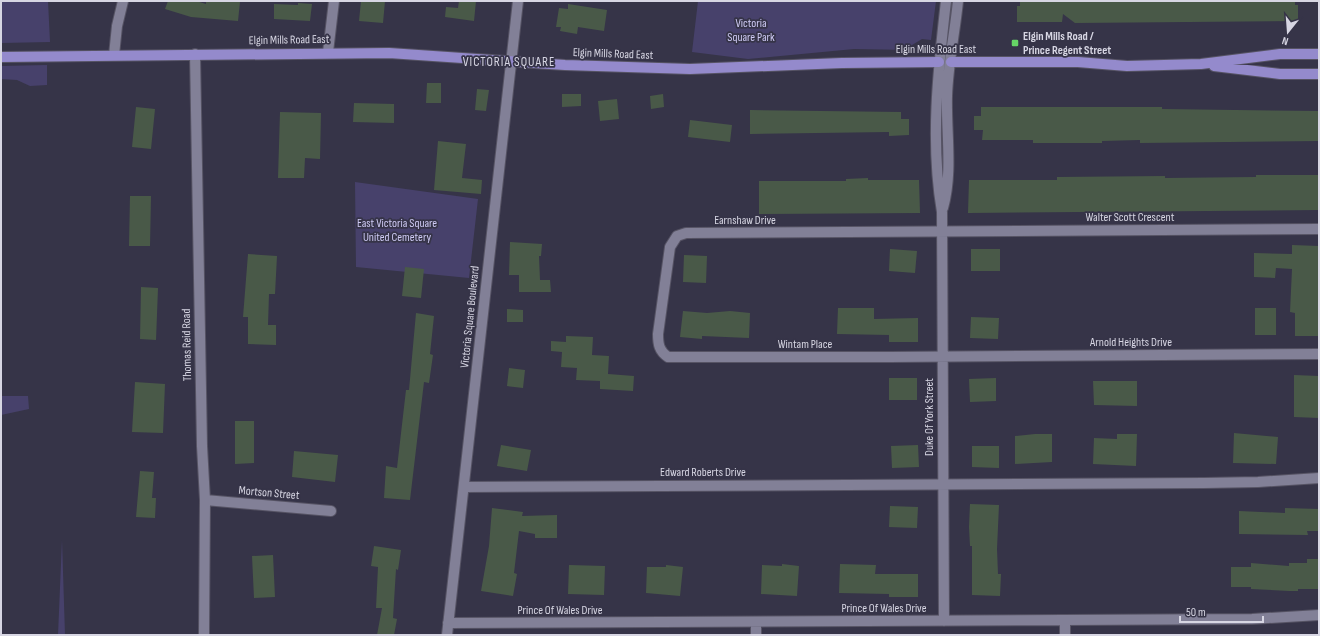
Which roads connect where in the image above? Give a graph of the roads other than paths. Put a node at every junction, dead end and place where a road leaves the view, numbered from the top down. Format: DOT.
graph roads {
  1 [pos="123,1"];
  2 [pos="334,1"];
  3 [pos="518,1"];
  4 [pos="946,1"];
  5 [pos="958,1"];
  6 [pos="328,52"];
  7 [pos="195,54"];
  8 [pos="1319,54"];
  9 [pos="114,55"];
  10 [pos="1,57"];
  11 [pos="510,61"];
  12 [pos="939,62"];
  13 [pos="951,62"];
  14 [pos="1200,64"];
  15 [pos="1319,74"];
  16 [pos="942,212"];
  17 [pos="1319,229"];
  18 [pos="942,232"];
  19 [pos="1319,354"];
  20 [pos="942,356"];
  21 [pos="668,357"];
  22 [pos="1319,478"];
  23 [pos="943,484"];
  24 [pos="464,487"];
  25 [pos="205,500"];
  26 [pos="331,511"];
  27 [pos="1319,616"];
  28 [pos="1065,620"];
  29 [pos="944,621"];
  30 [pos="756,622"];
  31 [pos="448,623"];
  32 [pos="204,635"];
  33 [pos="447,635"];
  34 [pos="756,635"];
  35 [pos="1065,635"];
  1 -- 9 [label="street"];
  2 -- 6 [label="street"];
  3 -- 11 [label="street, Victoria Square Boulevard"];
  4 -- 12 [label="street, Duke Of York Street"];
  5 -- 13 [label="street, Duke Of York Street"];
  6 -- 7 [label="main road, Elgin Mills Road East"];
  6 -- 11 [label="main road, Elgin Mills Road East"];
  7 -- 9 [label="main road, Elgin Mills Road East"];
  7 -- 25 [label="street, Thomas Reid Road"];
  8 -- 14 [label="main road, Elgin Mills Road East"];
  9 -- 10 [label="main road, Elgin Mills Road East"];
  11 -- 12 [label="main road, Elgin Mills Road East"];
  11 -- 24 [label="street, Victoria Square Boulevard"];
  12 -- 13 [label="street, Elgin Mills Road East"];
  12 -- 16 [label="street, Duke Of York Street"];
  13 -- 14 [label="main road, Elgin Mills Road East"];
  13 -- 16 [label="street, Duke Of York Street"];
  14 -- 15 [label="main road, Elgin Mills Road East"];
  16 -- 18 [label="street, Duke Of York Street"];
  17 -- 18 [label="street, Walter Scott Crescent"];
  18 -- 20 [label="street, Duke Of York Street"];
  18 -- 21 [label="street, Earnshaw Drive"];
  19 -- 20 [label="street, Arnold Heights Drive"];
  20 -- 21 [label="street, Wintam Place"];
  20 -- 23 [label="street, Duke Of York Street"];
  22 -- 23 [label="street"];
  23 -- 24 [label="street, Edward Roberts Drive"];
  23 -- 29 [label="street, Duke Of York Street"];
  24 -- 31 [label="street, Victoria Square Boulevard"];
  25 -- 26 [label="street, Mortson Street"];
  25 -- 32 [label="street, Thomas Reid Road"];
  27 -- 28 [label="street, Prince Of Wales Drive"];
  28 -- 29 [label="street, Prince Of Wales Drive"];
  28 -- 35 [label="street"];
  29 -- 30 [label="street, Prince Of Wales Drive"];
  30 -- 31 [label="street, Prince Of Wales Drive"];
  30 -- 34 [label="street"];
  31 -- 33 [label="street, Victoria Square Boulevard"];
}
